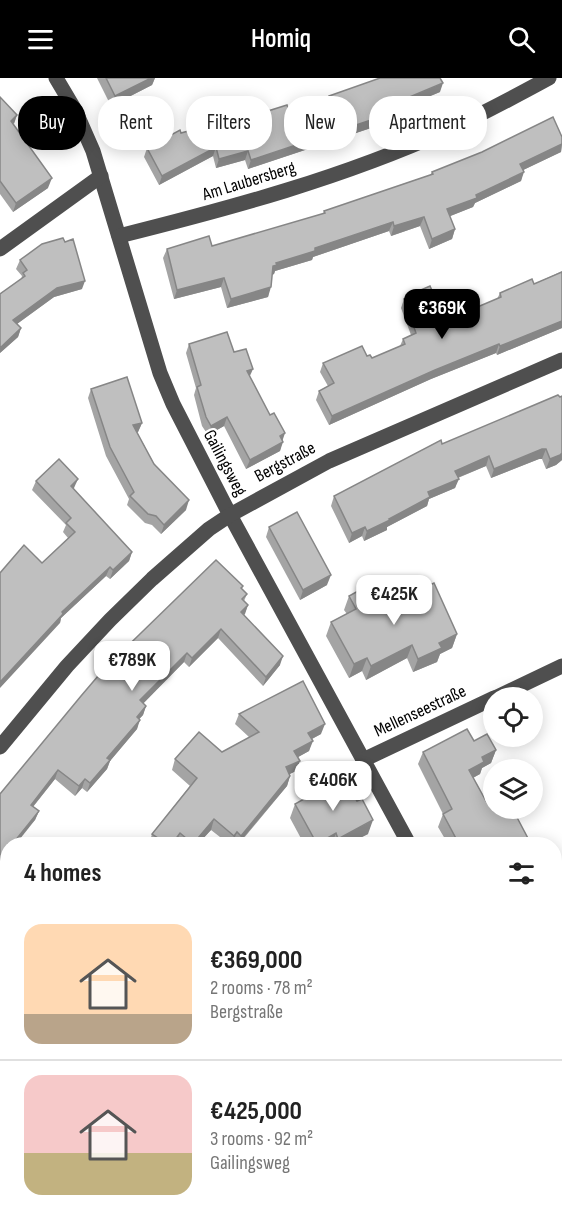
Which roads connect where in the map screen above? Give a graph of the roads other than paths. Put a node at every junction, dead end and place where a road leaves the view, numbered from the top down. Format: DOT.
graph roads {
  1 [pos="56,78"];
  2 [pos="549,78"];
  3 [pos="101,176"];
  4 [pos="119,236"];
  5 [pos="0,249"];
  6 [pos="562,360"];
  7 [pos="230,515"];
  8 [pos="562,666"];
  9 [pos="517,687"];
  10 [pos="483,703"];
  11 [pos="0,747"];
  12 [pos="363,759"];
  13 [pos="406,837"];
  1 -- 3 [label="street, Gailingsweg"];
  2 -- 4 [label="street, Am Laubersberg"];
  3 -- 4 [label="street, Gailingsweg"];
  3 -- 5 [label="street"];
  4 -- 7 [label="street, Gailingsweg"];
  6 -- 7 [label="street, Bergstraße"];
  7 -- 11 [label="street, Bergstraße"];
  7 -- 12 [label="street, Gailingsweg"];
  8 -- 9 [label="street, Mellenseestraße"];
  10 -- 12 [label="street, Mellenseestraße"];
  12 -- 13 [label="street, Gailingsweg"];
}
